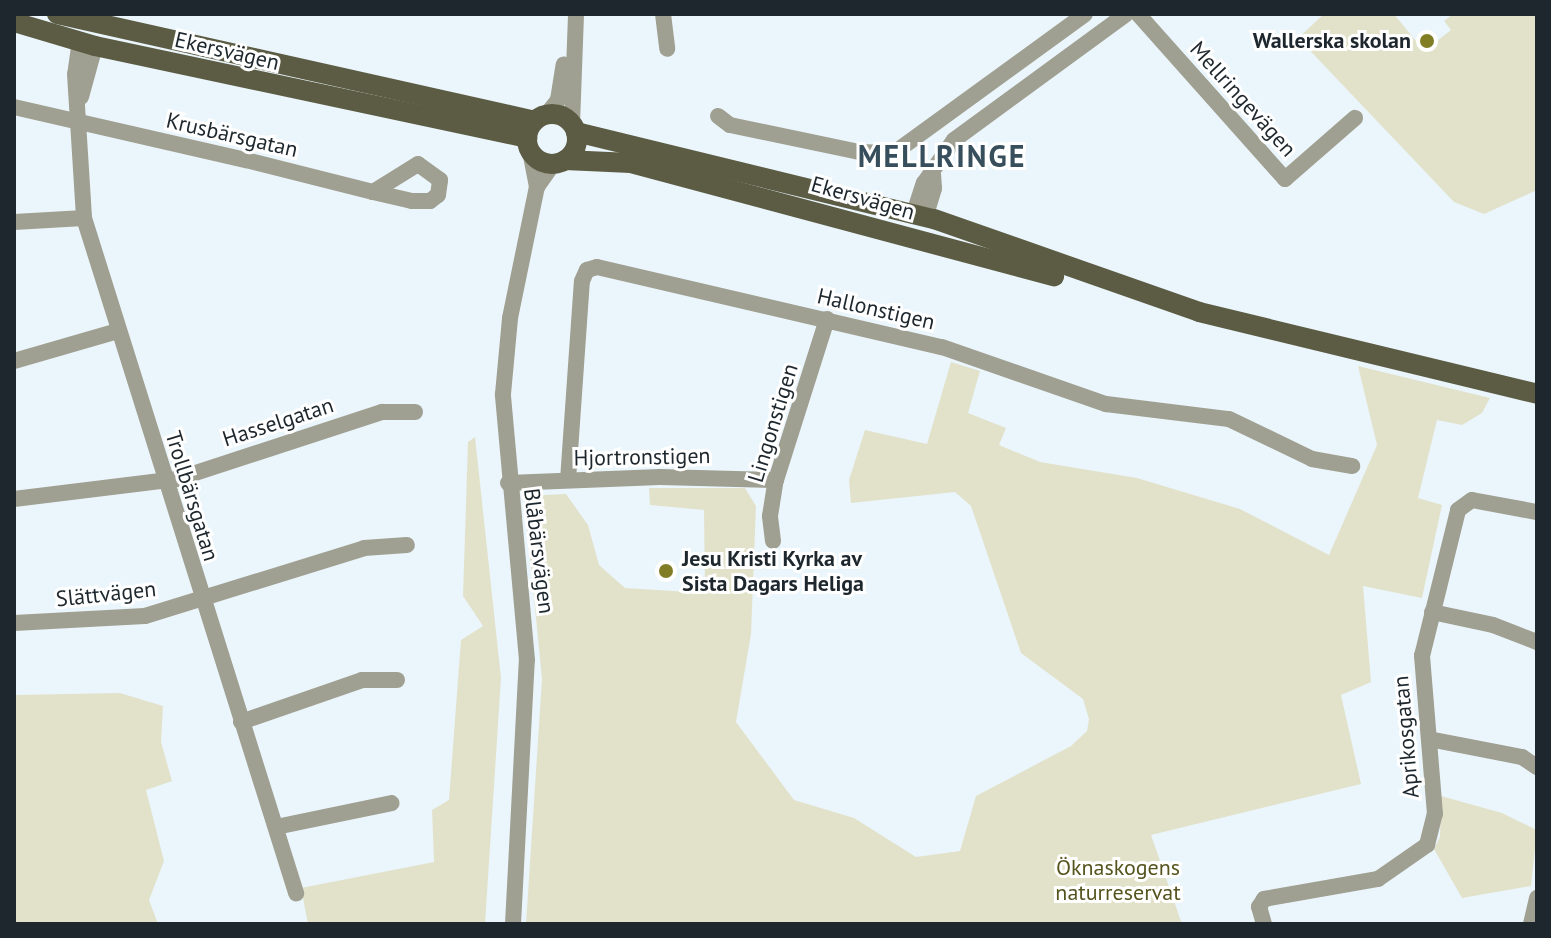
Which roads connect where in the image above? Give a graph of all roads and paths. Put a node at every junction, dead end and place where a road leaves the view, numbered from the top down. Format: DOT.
graph roads {
  1 [pos="57,14"];
  2 [pos="575,14"];
  3 [pos="663,14"];
  4 [pos="1085,14"];
  5 [pos="1126,14"];
  6 [pos="1138,14"];
  7 [pos="14,22"];
  8 [pos="91,27"];
  9 [pos="667,49"];
  10 [pos="569,62"];
  11 [pos="14,107"];
  12 [pos="79,114"];
  13 [pos="718,116"];
  14 [pos="1355,118"];
  15 [pos="574,128"];
  16 [pos="535,131"];
  17 [pos="559,162"];
  18 [pos="537,187"];
  19 [pos="373,192"];
  20 [pos="84,218"];
  21 [pos="14,222"];
  22 [pos="916,227"];
  23 [pos="827,319"];
  24 [pos="118,331"];
  25 [pos="14,361"];
  26 [pos="1537,394"];
  27 [pos="415,412"];
  28 [pos="1352,466"];
  29 [pos="163,479"];
  30 [pos="568,480"];
  31 [pos="776,480"];
  32 [pos="508,483"];
  33 [pos="14,499"];
  34 [pos="1537,512"];
  35 [pos="773,541"];
  36 [pos="407,545"];
  37 [pos="202,600"];
  38 [pos="1432,612"];
  39 [pos="14,623"];
  40 [pos="1537,642"];
  41 [pos="397,680"];
  42 [pos="241,722"];
  43 [pos="1429,739"];
  44 [pos="1537,767"];
  45 [pos="392,803"];
  46 [pos="276,827"];
  47 [pos="296,893"];
  48 [pos="1537,898"];
  49 [pos="513,924"];
  50 [pos="1264,924"];
  51 [pos="1531,924"];
  1 -- 8 [label="main road, Ekersvägen"];
  2 -- 10 [label="street"];
  3 -- 9 [label="street"];
  4 -- 13 [label="street"];
  5 -- 22 [label="street"];
  6 -- 14 [label="street, Mellringevägen"];
  7 -- 8 [label="main road, Ekersvägen"];
  8 -- 12 [label="street, Trollbärsgatan"];
  8 -- 16 [label="main road, Ekersvägen"];
  10 -- 15 [label="street"];
  10 -- 16 [label="street"];
  11 -- 12 [label="street, Krusbärsgatan"];
  12 -- 19 [label="street, Krusbärsgatan"];
  12 -- 20 [label="street, Trollbärsgatan"];
  15 -- 16 [label="main road, Ekersvägen"];
  15 -- 17 [label="main road"];
  15 -- 22 [label="main road, Ekersvägen"];
  16 -- 17 [label="main road"];
  16 -- 18 [label="street, Blåbärsvägen"];
  17 -- 18 [label="street, Blåbärsvägen"];
  17 -- 22 [label="main road, Ekersvägen"];
  18 -- 32 [label="street, Blåbärsvägen"];
  20 -- 21 [label="street"];
  20 -- 24 [label="street, Trollbärsgatan"];
  22 -- 26 [label="main road, Ekersvägen"];
  23 -- 28 [label="street, Hallonstigen"];
  23 -- 30 [label="street, Hallonstigen"];
  23 -- 31 [label="street, Lingonstigen"];
  24 -- 25 [label="street"];
  24 -- 29 [label="street, Trollbärsgatan"];
  27 -- 29 [label="street, Hasselgatan"];
  29 -- 33 [label="street, Hasselgatan"];
  29 -- 37 [label="street, Trollbärsgatan"];
  30 -- 31 [label="street, Hjortronstigen"];
  30 -- 32 [label="street, Hjortronstigen"];
  31 -- 35 [label="street, Lingonstigen"];
  32 -- 49 [label="street, Blåbärsvägen"];
  34 -- 38 [label="street, Aprikosgatan"];
  36 -- 37 [label="street, Slättvägen"];
  37 -- 39 [label="street, Slättvägen"];
  37 -- 42 [label="street, Trollbärsgatan"];
  38 -- 40 [label="street"];
  38 -- 43 [label="street, Aprikosgatan"];
  41 -- 42 [label="street"];
  42 -- 46 [label="street, Trollbärsgatan"];
  43 -- 44 [label="street"];
  43 -- 50 [label="street, Aprikosgatan"];
  45 -- 46 [label="street"];
  46 -- 47 [label="street, Trollbärsgatan"];
  48 -- 51 [label="street"];
}
